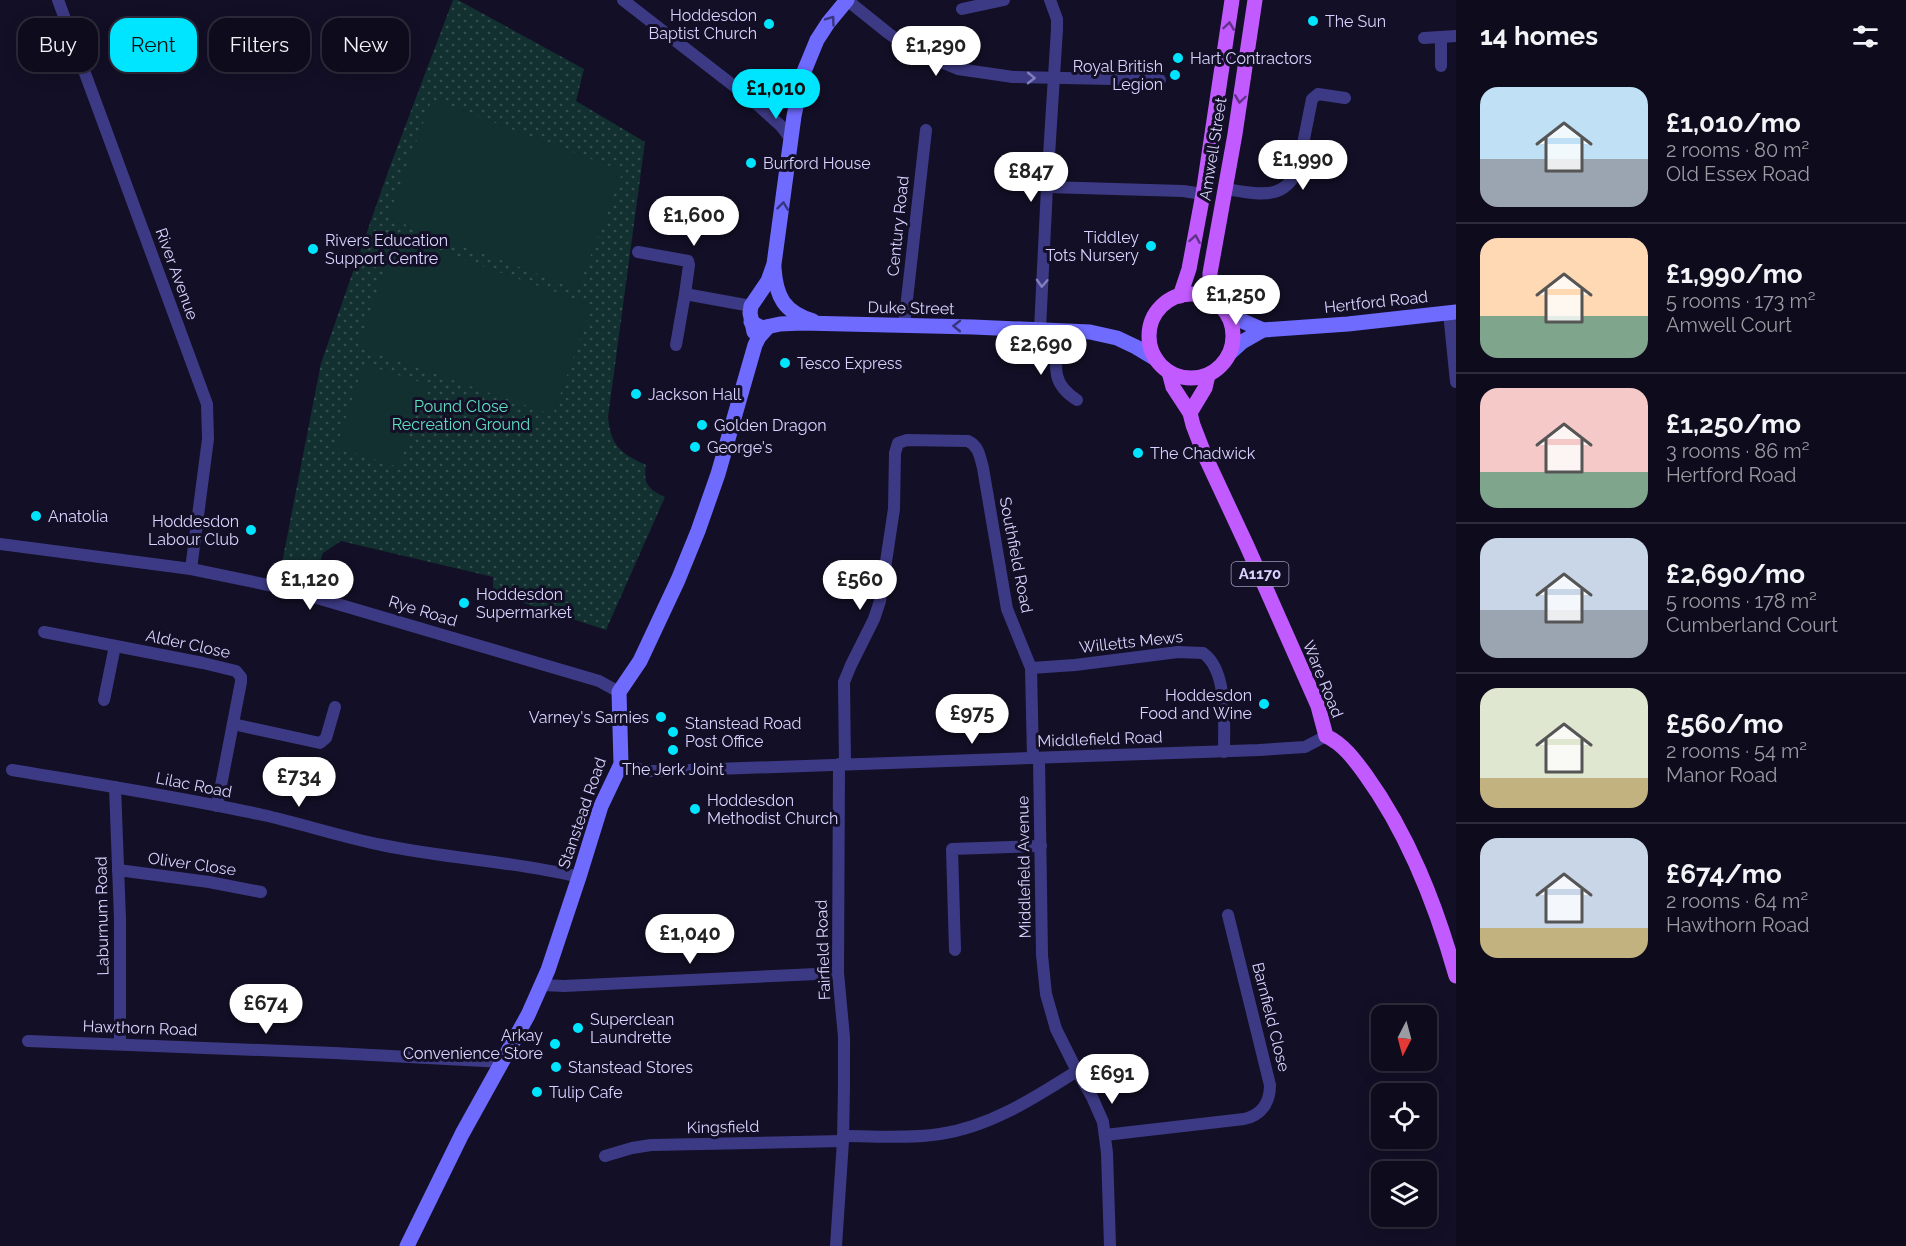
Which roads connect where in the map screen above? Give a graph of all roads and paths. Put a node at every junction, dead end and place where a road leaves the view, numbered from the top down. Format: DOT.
graph roads {
  1 [pos="58,0"];
  2 [pos="847,0"];
  3 [pos="1004,0"];
  4 [pos="1050,0"];
  5 [pos="1232,0"];
  6 [pos="1255,0"];
  7 [pos="630,2"];
  8 [pos="962,9"];
  9 [pos="1456,36"];
  10 [pos="1441,37"];
  11 [pos="1424,38"];
  12 [pos="1441,66"];
  13 [pos="1053,78"];
  14 [pos="1160,80"];
  15 [pos="1345,98"];
  16 [pos="797,99"];
  17 [pos="752,100"];
  18 [pos="926,130"];
  19 [pos="791,139"];
  20 [pos="1047,187"];
  21 [pos="1226,189"];
  22 [pos="1203,194"];
  23 [pos="638,252"];
  24 [pos="774,264"];
  25 [pos="685,294"];
  26 [pos="1180,296"];
  27 [pos="751,306"];
  28 [pos="1221,307"];
  29 [pos="1452,312"];
  30 [pos="751,322"];
  31 [pos="818,323"];
  32 [pos="904,326"];
  33 [pos="768,327"];
  34 [pos="1040,329"];
  35 [pos="1060,330"];
  36 [pos="1263,330"];
  37 [pos="676,345"];
  38 [pos="755,345"];
  39 [pos="1230,353"];
  40 [pos="1156,359"];
  41 [pos="1169,372"];
  42 [pos="1208,375"];
  43 [pos="1456,382"];
  44 [pos="1077,400"];
  45 [pos="1190,413"];
  46 [pos="895,453"];
  47 [pos="0,544"];
  48 [pos="191,569"];
  49 [pos="44,632"];
  50 [pos="115,646"];
  51 [pos="1031,668"];
  52 [pos="619,692"];
  53 [pos="104,700"];
  54 [pos="335,707"];
  55 [pos="233,724"];
  56 [pos="1326,736"];
  57 [pos="1224,752"];
  58 [pos="1036,758"];
  59 [pos="621,764"];
  60 [pos="842,764"];
  61 [pos="12,770"];
  62 [pos="116,788"];
  63 [pos="217,806"];
  64 [pos="1041,846"];
  65 [pos="118,870"];
  66 [pos="579,877"];
  67 [pos="261,892"];
  68 [pos="1228,915"];
  69 [pos="955,950"];
  70 [pos="1453,954"];
  71 [pos="838,974"];
  72 [pos="1456,976"];
  73 [pos="542,985"];
  74 [pos="28,1041"];
  75 [pos="120,1044"];
  76 [pos="503,1062"];
  77 [pos="1077,1071"];
  78 [pos="1105,1135"];
  79 [pos="843,1138"];
  80 [pos="605,1156"];
  81 [pos="407,1246"];
  82 [pos="836,1246"];
  83 [pos="1110,1246"];
  1 -- 48 [label="street, River Avenue"];
  2 -- 13 [label="street, one-way"];
  16 -- 2 [label="street, one-way"];
  3 -- 8 [label="street"];
  4 -- 13 [label="street"];
  22 -- 5 [label="main road, Amwell Street, one-way"];
  6 -- 21 [label="main road, Amwell Street, one-way"];
  7 -- 17 [label="street"];
  9 -- 10 [label="street"];
  10 -- 11 [label="street"];
  10 -- 12 [label="street"];
  13 -- 14 [label="street"];
  13 -- 20 [label="street"];
  15 -- 21 [label="street"];
  16 -- 17 [label="street"];
  16 -- 19 [label="street"];
  17 -- 19 [label="street"];
  18 -- 32 [label="street, Century Road"];
  24 -- 19 [label="street, one-way"];
  20 -- 22 [label="street"];
  20 -- 34 [label="street, one-way"];
  21 -- 28 [label="main road, Amwell Street"];
  26 -- 22 [label="main road, Amwell Street, one-way"];
  23 -- 25 [label="street"];
  24 -- 27 [label="street"];
  24 -- 31 [label="street"];
  25 -- 27 [label="street"];
  25 -- 37 [label="street"];
  26 -- 28 [label="main road"];
  26 -- 40 [label="main road"];
  27 -- 30 [label="street"];
  28 -- 36 [label="street, Hertford Road"];
  28 -- 39 [label="main road"];
  29 -- 36 [label="street, Hertford Road"];
  29 -- 43 [label="street"];
  30 -- 33 [label="street"];
  30 -- 38 [label="street"];
  31 -- 32 [label="street, Duke Street"];
  31 -- 33 [label="street, Duke Street"];
  34 -- 32 [label="street, Duke Street, one-way"];
  33 -- 38 [label="street"];
  34 -- 35 [label="street, Duke Street"];
  35 -- 40 [label="street, Duke Street"];
  35 -- 44 [label="street"];
  36 -- 39 [label="street, Hertford Road"];
  38 -- 52 [label="street"];
  39 -- 42 [label="main road"];
  40 -- 41 [label="main road"];
  41 -- 42 [label="main road"];
  41 -- 45 [label="main road, Ware Road / A1170"];
  42 -- 45 [label="main road"];
  45 -- 56 [label="main road, Ware Road / A1170"];
  46 -- 51 [label="street, Southfield Road"];
  46 -- 60 [label="street, Fairfield Road"];
  47 -- 48 [label="street, Rye Road"];
  48 -- 52 [label="street, Rye Road"];
  49 -- 50 [label="street, Alder Close"];
  50 -- 53 [label="street"];
  50 -- 55 [label="street, Alder Close"];
  51 -- 57 [label="street, Willetts Mews"];
  51 -- 58 [label="street, Southfield Road"];
  52 -- 59 [label="street, Stanstead Road"];
  54 -- 55 [label="street"];
  55 -- 63 [label="street, Alder Close"];
  56 -- 57 [label="street, Middlefield Road"];
  56 -- 70 [label="main road, Ware Road"];
  57 -- 58 [label="street, Middlefield Road"];
  58 -- 60 [label="street, Middlefield Road"];
  58 -- 64 [label="street, Middlefield Avenue"];
  59 -- 60 [label="street, Middlefield Road"];
  59 -- 66 [label="street, Stanstead Road"];
  60 -- 71 [label="street, Fairfield Road"];
  61 -- 62 [label="street, Lilac Road"];
  62 -- 63 [label="street, Lilac Road"];
  62 -- 65 [label="street, Laburnum Road"];
  63 -- 66 [label="street, Lilac Road"];
  64 -- 69 [label="street"];
  64 -- 77 [label="street, Middlefield Avenue"];
  65 -- 67 [label="street, Oliver Close"];
  65 -- 75 [label="street, Laburnum Road"];
  66 -- 73 [label="street, Stanstead Road"];
  68 -- 78 [label="street, Barnfield Close"];
  70 -- 72 [label="main road, Ware Road"];
  71 -- 73 [label="street"];
  71 -- 79 [label="street, Fairfield Road"];
  73 -- 76 [label="street, Stanstead Road"];
  74 -- 75 [label="street, Hawthorn Road"];
  75 -- 76 [label="street, Hawthorn Road"];
  76 -- 81 [label="street, Stanstead Road"];
  77 -- 78 [label="street, Middlefield Avenue"];
  77 -- 79 [label="street, Kingsfield"];
  78 -- 83 [label="street, Middlefield Avenue"];
  79 -- 80 [label="street, Kingsfield"];
  79 -- 82 [label="street, Fairfield Road"];
}
